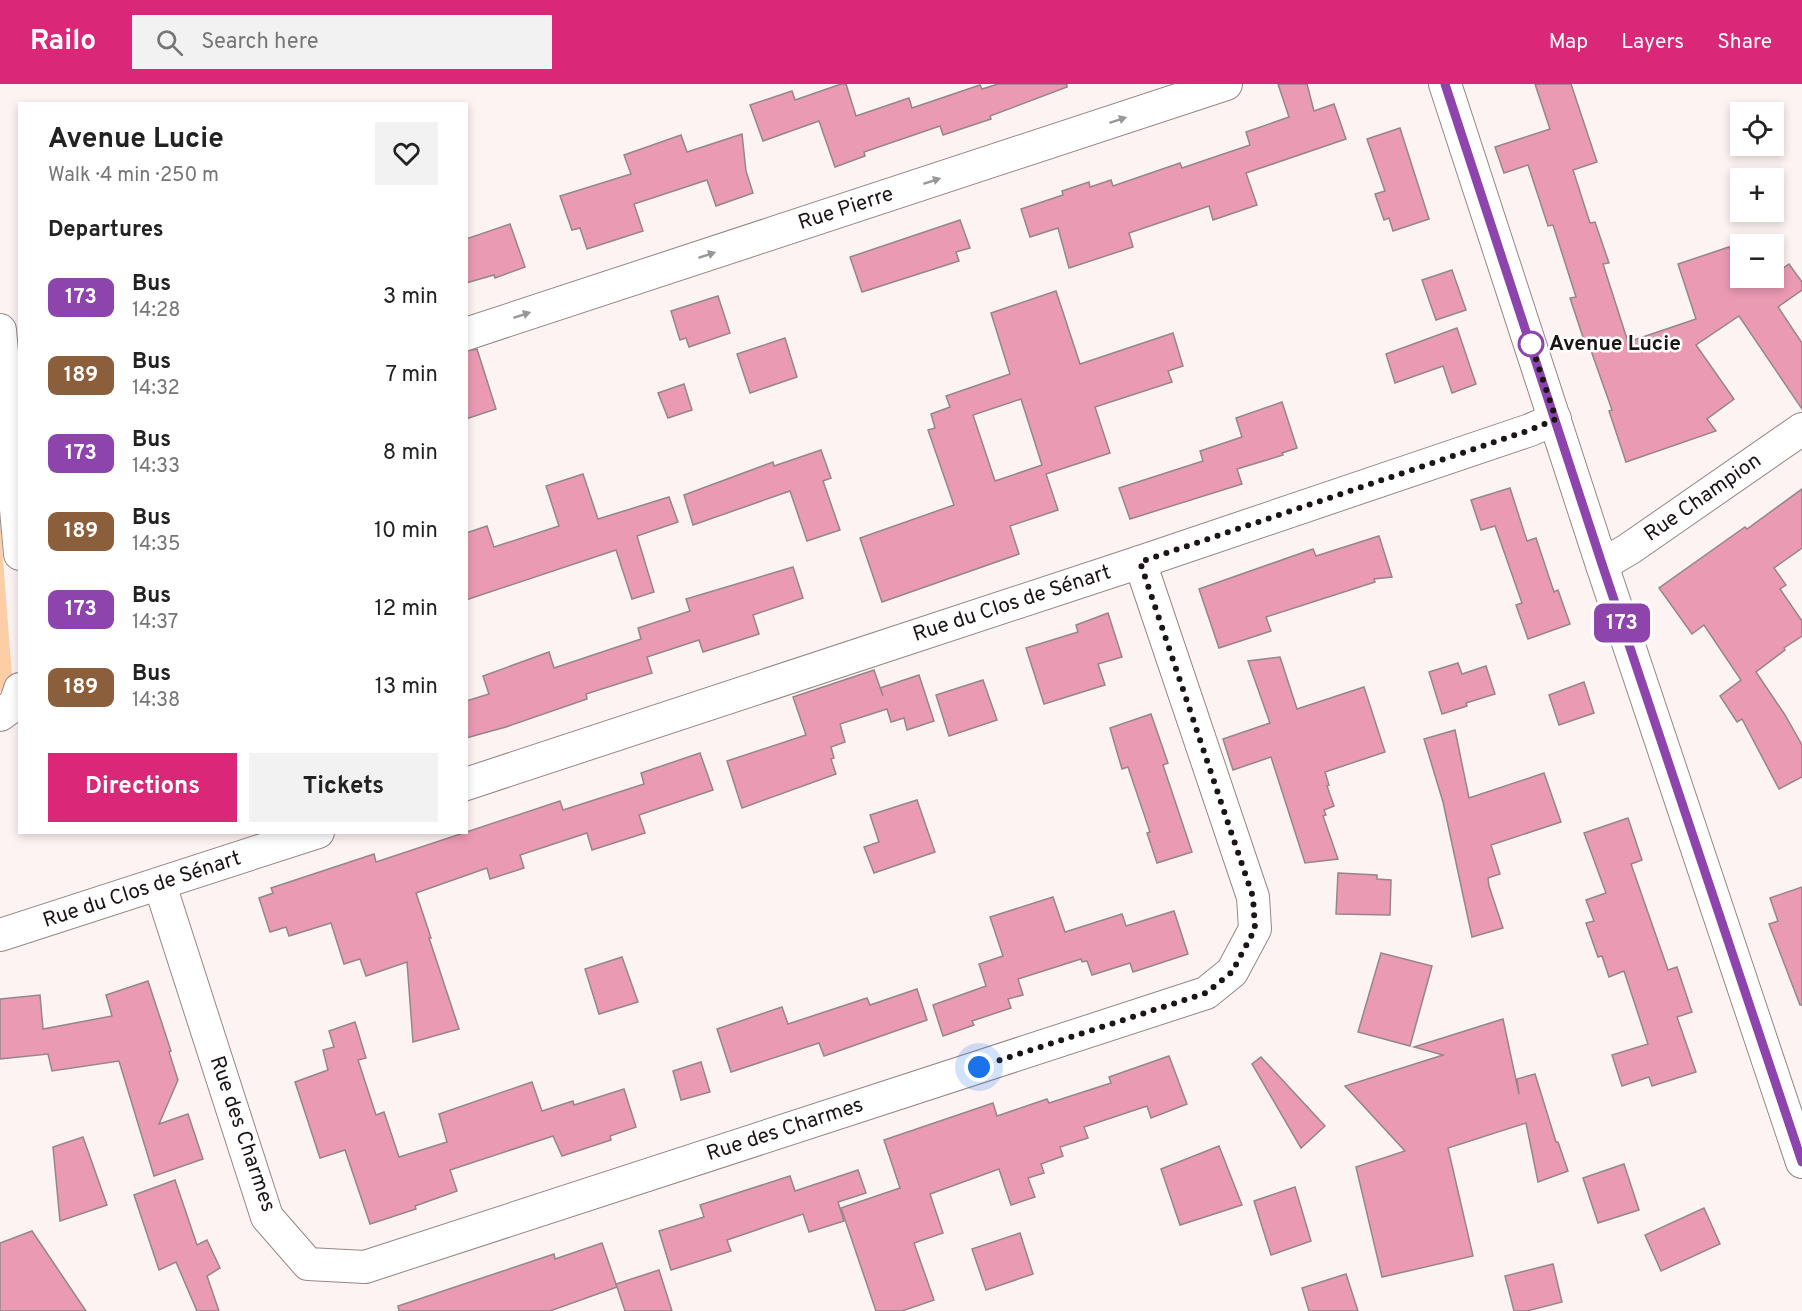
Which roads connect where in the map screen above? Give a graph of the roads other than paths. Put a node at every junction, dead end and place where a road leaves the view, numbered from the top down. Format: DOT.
graph roads {
  1 [pos="1226,84"];
  2 [pos="1445,84"];
  3 [pos="0,330"];
  4 [pos="468,333"];
  5 [pos="1556,419"];
  6 [pos="1802,429"];
  7 [pos="16,482"];
  8 [pos="18,518"];
  9 [pos="1140,562"];
  10 [pos="1602,564"];
  11 [pos="18,695"];
  12 [pos="0,715"];
  13 [pos="468,782"];
  14 [pos="312,834"];
  15 [pos="160,885"];
  16 [pos="0,935"];
  17 [pos="1802,1162"];
  4 -- 1 [label="street, Rue Pierre, one-way"];
  2 -- 5 [label="street"];
  3 -- 7 [label="street"];
  5 -- 9 [label="street, Rue du Clos de Sénart"];
  5 -- 10 [label="street"];
  6 -- 10 [label="street, Rue Champion"];
  7 -- 8 [label="street"];
  9 -- 13 [label="street, Rue du Clos de Sénart"];
  9 -- 15 [label="street, Rue des Charmes"];
  10 -- 17 [label="street"];
  11 -- 12 [label="street"];
  14 -- 15 [label="street, Rue du Clos de Sénart"];
  15 -- 16 [label="street, Rue du Clos de Sénart"];
}
